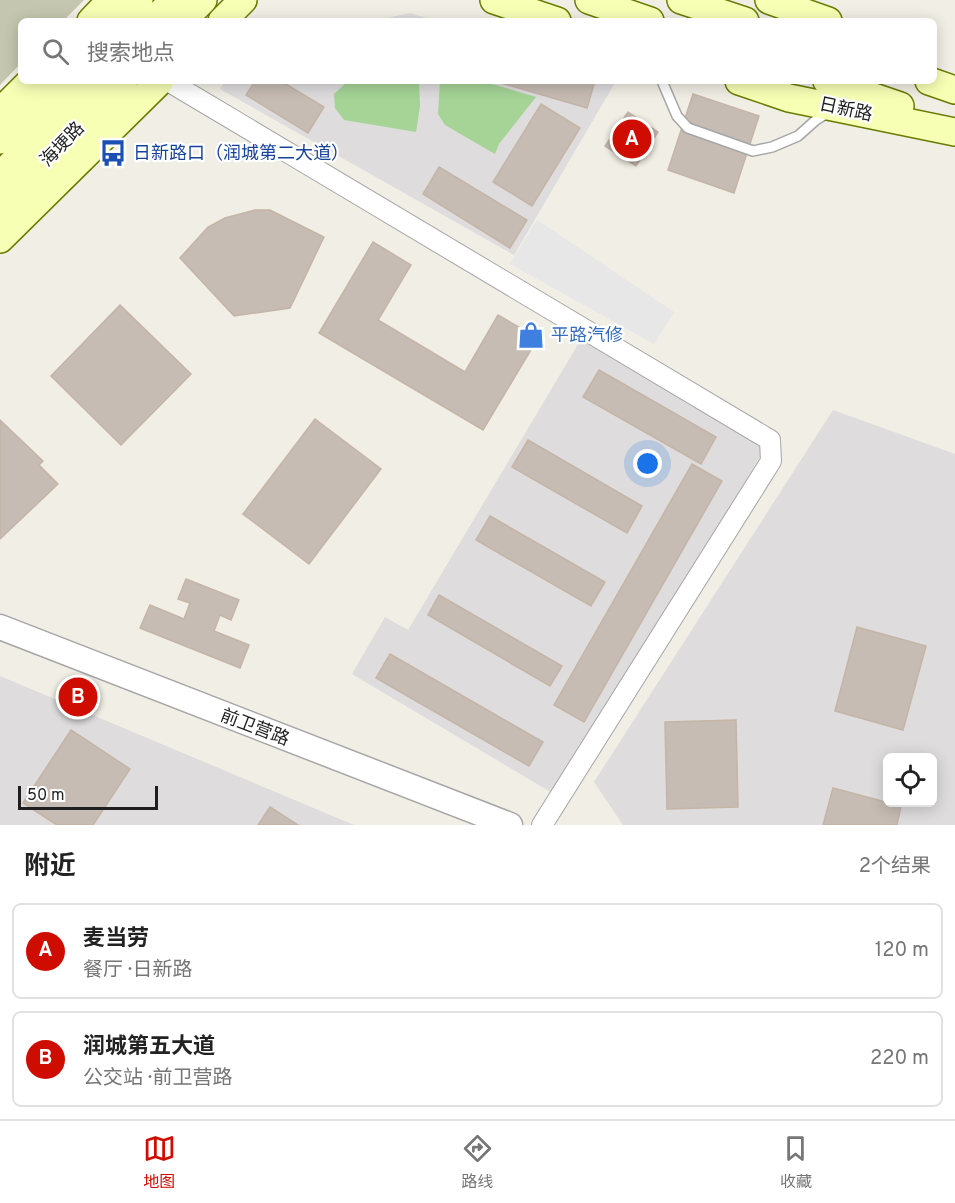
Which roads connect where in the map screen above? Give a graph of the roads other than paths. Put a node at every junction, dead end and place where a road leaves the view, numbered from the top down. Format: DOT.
graph roads {
  1 [pos="111,0"];
  2 [pos="139,0"];
  3 [pos="174,0"];
  4 [pos="203,0"];
  5 [pos="243,0"];
  6 [pos="494,0"];
  7 [pos="589,0"];
  8 [pos="681,0"];
  9 [pos="769,0"];
  10 [pos="93,18"];
  11 [pos="121,18"];
  12 [pos="156,18"];
  13 [pos="185,18"];
  14 [pos="225,18"];
  15 [pos="549,18"];
  16 [pos="641,18"];
  17 [pos="736,18"];
  18 [pos="820,18"];
  19 [pos="937,72"];
  20 [pos="955,81"];
  21 [pos="28,84"];
  22 [pos="56,84"];
  23 [pos="91,84"];
  24 [pos="121,84"];
  25 [pos="157,84"];
  26 [pos="173,84"];
  27 [pos="663,84"];
  28 [pos="748,84"];
  29 [pos="836,84"];
  30 [pos="937,84"];
  31 [pos="955,90"];
  32 [pos="836,107"];
  33 [pos="0,112"];
  34 [pos="955,124"];
  35 [pos="955,132"];
  36 [pos="0,140"];
  37 [pos="0,176"];
  38 [pos="0,207"];
  39 [pos="0,239"];
  40 [pos="0,627"];
  41 [pos="0,644"];
  42 [pos="474,825"];
  43 [pos="510,825"];
  44 [pos="543,825"];
  1 -- 10 [label="main road"];
  2 -- 11 [label="main road"];
  3 -- 12 [label="main road"];
  4 -- 13 [label="main road"];
  5 -- 14 [label="main road"];
  6 -- 15 [label="main road"];
  7 -- 16 [label="main road"];
  8 -- 17 [label="main road"];
  9 -- 18 [label="main road"];
  19 -- 20 [label="main road"];
  21 -- 33 [label="main road"];
  22 -- 36 [label="main road"];
  23 -- 37 [label="main road"];
  24 -- 38 [label="main road, 海埂路"];
  25 -- 39 [label="main road"];
  26 -- 44 [label="street"];
  27 -- 32 [label="lane"];
  28 -- 32 [label="main road, 日新路"];
  29 -- 34 [label="main road, 日新路"];
  30 -- 31 [label="main road"];
  32 -- 35 [label="main road, 日新路"];
  40 -- 43 [label="street, 前卫营路"];
  41 -- 42 [label="street, 前卫营路"];
}
